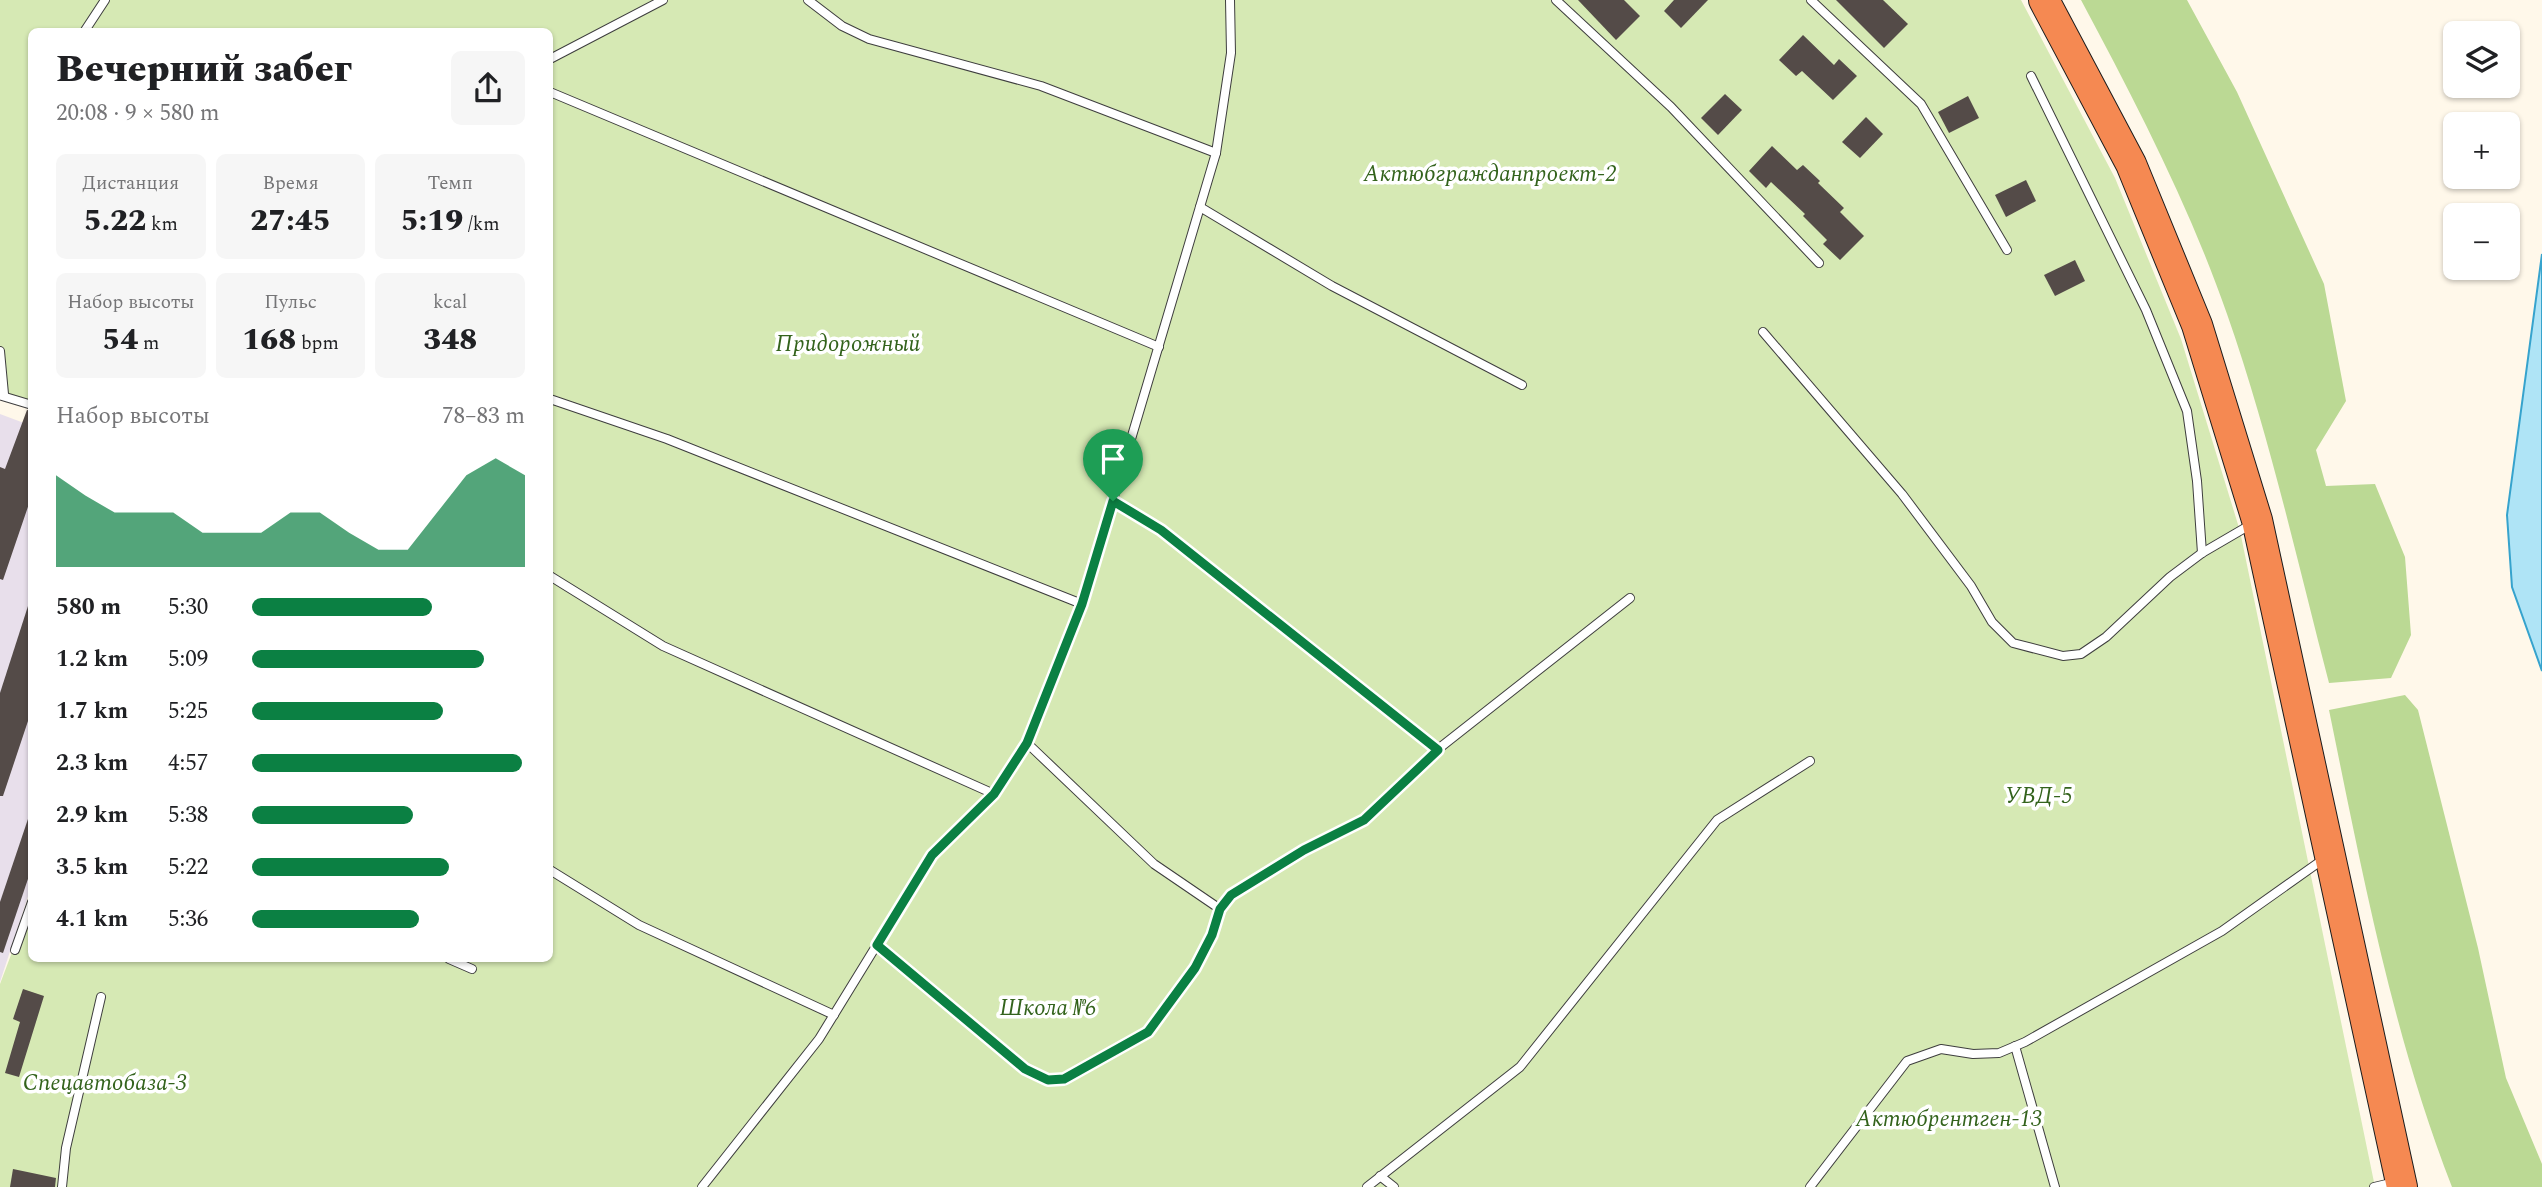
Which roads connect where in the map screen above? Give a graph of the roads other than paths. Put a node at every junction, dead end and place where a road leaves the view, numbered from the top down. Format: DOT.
graph roads {
  1 [pos="105,0"];
  2 [pos="663,0"];
  3 [pos="808,0"];
  4 [pos="1230,0"];
  5 [pos="1556,0"];
  6 [pos="1811,0"];
  7 [pos="2044,0"];
  8 [pos="86,28"];
  9 [pos="553,57"];
  10 [pos="2031,76"];
  11 [pos="553,93"];
  12 [pos="1216,153"];
  13 [pos="1200,207"];
  14 [pos="2007,250"];
  15 [pos="1819,263"];
  16 [pos="1763,332"];
  17 [pos="1159,347"];
  18 [pos="0,351"];
  19 [pos="1522,385"];
  20 [pos="2,396"];
  21 [pos="553,400"];
  22 [pos="28,404"];
  23 [pos="1113,501"];
  24 [pos="2257,520"];
  25 [pos="2202,553"];
  26 [pos="553,578"];
  27 [pos="1630,598"];
  28 [pos="1082,604"];
  29 [pos="1027,743"];
  30 [pos="1438,750"];
  31 [pos="1810,761"];
  32 [pos="994,794"];
  33 [pos="2330,855"];
  34 [pos="553,872"];
  35 [pos="1220,909"];
  36 [pos="28,913"];
  37 [pos="877,945"];
  38 [pos="15,950"];
  39 [pos="456,962"];
  40 [pos="472,969"];
  41 [pos="101,996"];
  42 [pos="834,1015"];
  43 [pos="2015,1046"];
  44 [pos="1380,1176"];
  45 [pos="2392,1185"];
  46 [pos="62,1187"];
  47 [pos="702,1187"];
  48 [pos="1367,1187"];
  49 [pos="1394,1187"];
  50 [pos="1810,1187"];
  51 [pos="2056,1187"];
  1 -- 8 [label="lane"];
  2 -- 9 [label="lane"];
  3 -- 12 [label="lane"];
  4 -- 12 [label="lane"];
  5 -- 15 [label="lane"];
  6 -- 14 [label="lane"];
  7 -- 24 [label="highway"];
  10 -- 25 [label="lane"];
  11 -- 17 [label="lane"];
  12 -- 13 [label="lane"];
  13 -- 17 [label="lane"];
  13 -- 19 [label="lane"];
  16 -- 25 [label="lane"];
  17 -- 23 [label="lane"];
  18 -- 20 [label="lane"];
  20 -- 22 [label="lane"];
  21 -- 28 [label="lane"];
  23 -- 28 [label="lane"];
  23 -- 30 [label="lane"];
  24 -- 25 [label="lane"];
  24 -- 33 [label="highway"];
  26 -- 32 [label="lane"];
  27 -- 30 [label="lane"];
  28 -- 29 [label="lane"];
  29 -- 32 [label="lane"];
  29 -- 35 [label="lane"];
  30 -- 35 [label="lane"];
  31 -- 44 [label="lane"];
  32 -- 37 [label="lane"];
  33 -- 43 [label="lane"];
  33 -- 45 [label="highway"];
  34 -- 42 [label="lane"];
  35 -- 37 [label="lane"];
  36 -- 38 [label="lane"];
  37 -- 42 [label="lane"];
  39 -- 40 [label="lane"];
  41 -- 46 [label="lane"];
  42 -- 47 [label="lane"];
  43 -- 50 [label="lane"];
  43 -- 51 [label="lane"];
  44 -- 48 [label="lane"];
  44 -- 49 [label="lane"];
}
